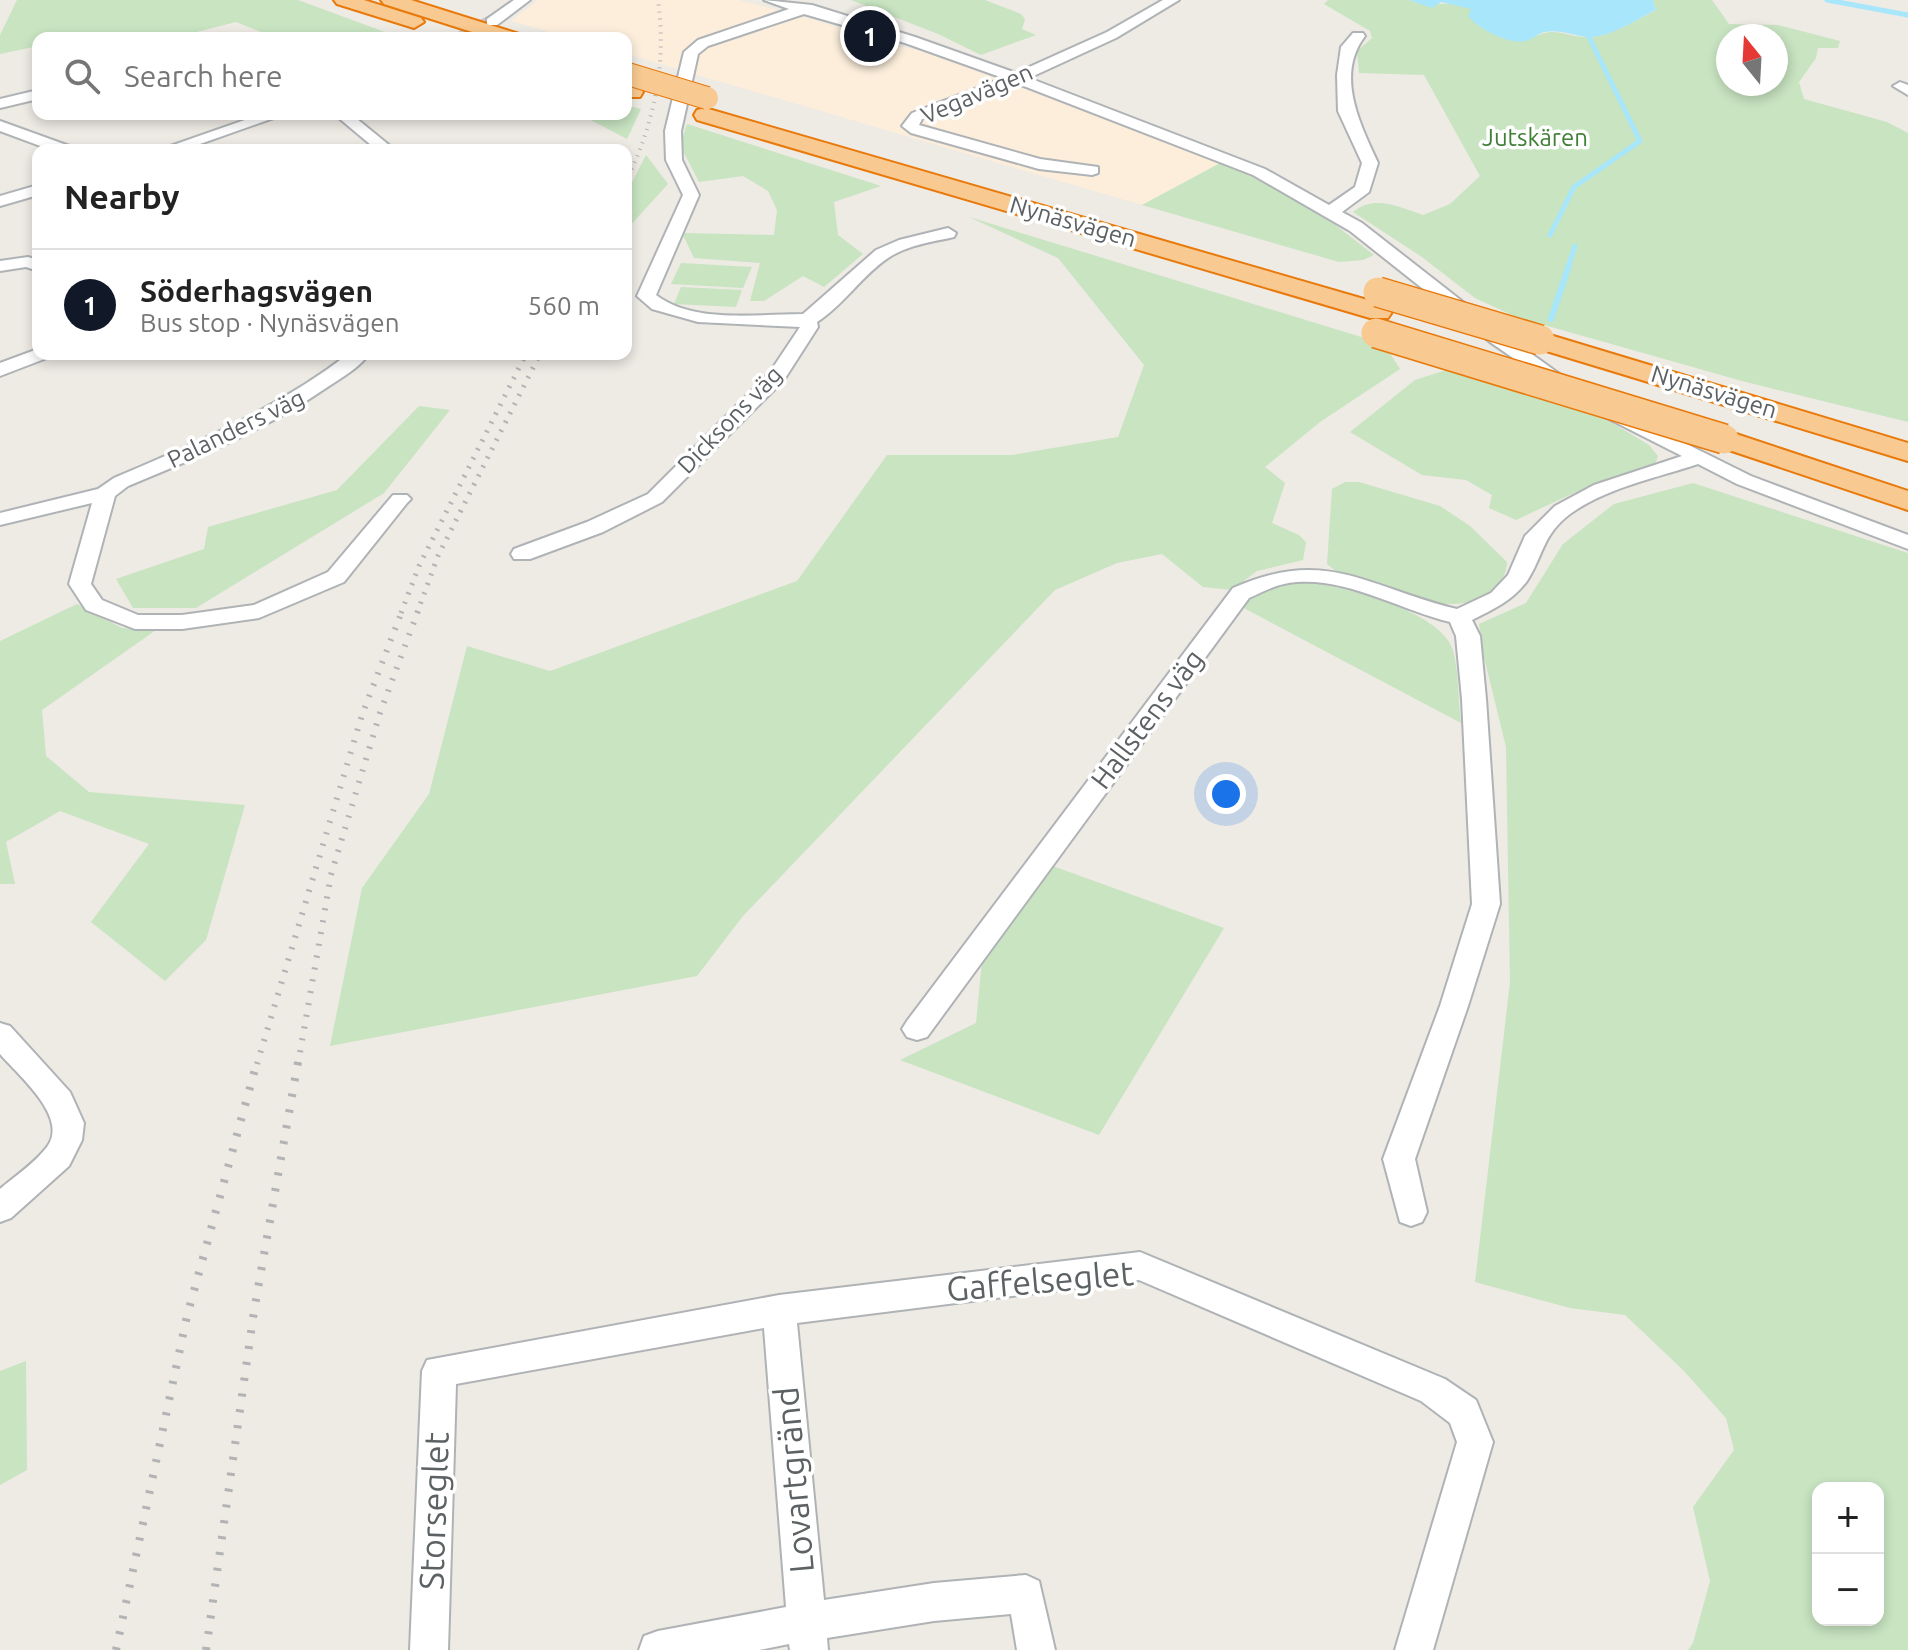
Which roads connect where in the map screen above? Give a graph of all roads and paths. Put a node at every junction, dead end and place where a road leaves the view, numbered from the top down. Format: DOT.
graph roads {
  1 [pos="344,0"];
  2 [pos="391,0"];
  3 [pos="523,0"];
  4 [pos="771,0"];
  5 [pos="833,0"];
  6 [pos="1172,0"];
  7 [pos="805,9"];
  8 [pos="492,22"];
  9 [pos="444,32"];
  10 [pos="493,32"];
  11 [pos="1358,36"];
  12 [pos="1015,79"];
  13 [pos="632,84"];
  14 [pos="32,96"];
  15 [pos="0,104"];
  16 [pos="706,106"];
  17 [pos="259,120"];
  18 [pos="350,120"];
  19 [pos="0,126"];
  20 [pos="50,144"];
  21 [pos="185,144"];
  22 [pos="380,144"];
  23 [pos="1092,170"];
  24 [pos="32,192"];
  25 [pos="0,201"];
  26 [pos="1332,211"];
  27 [pos="948,233"];
  28 [pos="32,264"];
  29 [pos="0,266"];
  30 [pos="1378,312"];
  31 [pos="807,320"];
  32 [pos="32,357"];
  33 [pos="353,360"];
  34 [pos="1646,369"];
  35 [pos="0,370"];
  36 [pos="1908,432"];
  37 [pos="1908,452"];
  38 [pos="1697,458"];
  39 [pos="1908,474"];
  40 [pos="105,493"];
  41 [pos="400,499"];
  42 [pos="1908,501"];
  43 [pos="0,519"];
  44 [pos="1908,542"];
  45 [pos="522,554"];
  46 [pos="1459,617"];
  47 [pos="917,1029"];
  48 [pos="0,1034"];
  49 [pos="0,1208"];
  50 [pos="1411,1212"];
  51 [pos="779,1310"];
  52 [pos="439,1371"];
  53 [pos="808,1636"];
  54 [pos="429,1650"];
  55 [pos="658,1650"];
  56 [pos="1036,1650"];
  57 [pos="1414,1650"];
  1 -- 9 [label="highway"];
  2 -- 10 [label="highway"];
  3 -- 8 [label="street"];
  4 -- 7 [label="street, Nynäsvägen"];
  5 -- 7 [label="street"];
  6 -- 12 [label="street, Vegavägen"];
  7 -- 12 [label="street, Nynäsvägen"];
  7 -- 31 [label="street"];
  11 -- 26 [label="street"];
  12 -- 23 [label="street, Vegavägen"];
  12 -- 26 [label="street, Nynäsvägen"];
  13 -- 16 [label="highway, Nynäsvägen"];
  14 -- 15 [label="street"];
  16 -- 30 [label="highway, Nynäsvägen"];
  16 -- 30 [label="highway, Nynäsvägen"];
  17 -- 21 [label="street"];
  18 -- 22 [label="street"];
  19 -- 20 [label="street"];
  24 -- 25 [label="street"];
  26 -- 38 [label="street, Nynäsvägen"];
  27 -- 31 [label="street, Dicksons väg"];
  28 -- 29 [label="street"];
  30 -- 34 [label="highway, Nynäsvägen, bridge"];
  30 -- 39 [label="highway, Nynäsvägen"];
  30 -- 42 [label="highway, bridge"];
  31 -- 45 [label="street, Dicksons väg"];
  32 -- 35 [label="street"];
  33 -- 40 [label="street, Palanders väg"];
  34 -- 36 [label="highway"];
  34 -- 37 [label="highway, Nynäsvägen"];
  38 -- 44 [label="street, Nynäsvägen"];
  38 -- 46 [label="street"];
  40 -- 41 [label="street"];
  40 -- 43 [label="street, Palanders väg"];
  46 -- 47 [label="street, Hallstens väg"];
  46 -- 50 [label="street"];
  48 -- 49 [label="street"];
  51 -- 52 [label="street, Gaffelseglet"];
  51 -- 53 [label="street, Lovartgränd"];
  51 -- 57 [label="street, Gaffelseglet"];
  52 -- 54 [label="street, Storseglet"];
  53 -- 55 [label="street"];
  53 -- 56 [label="street"];
}
